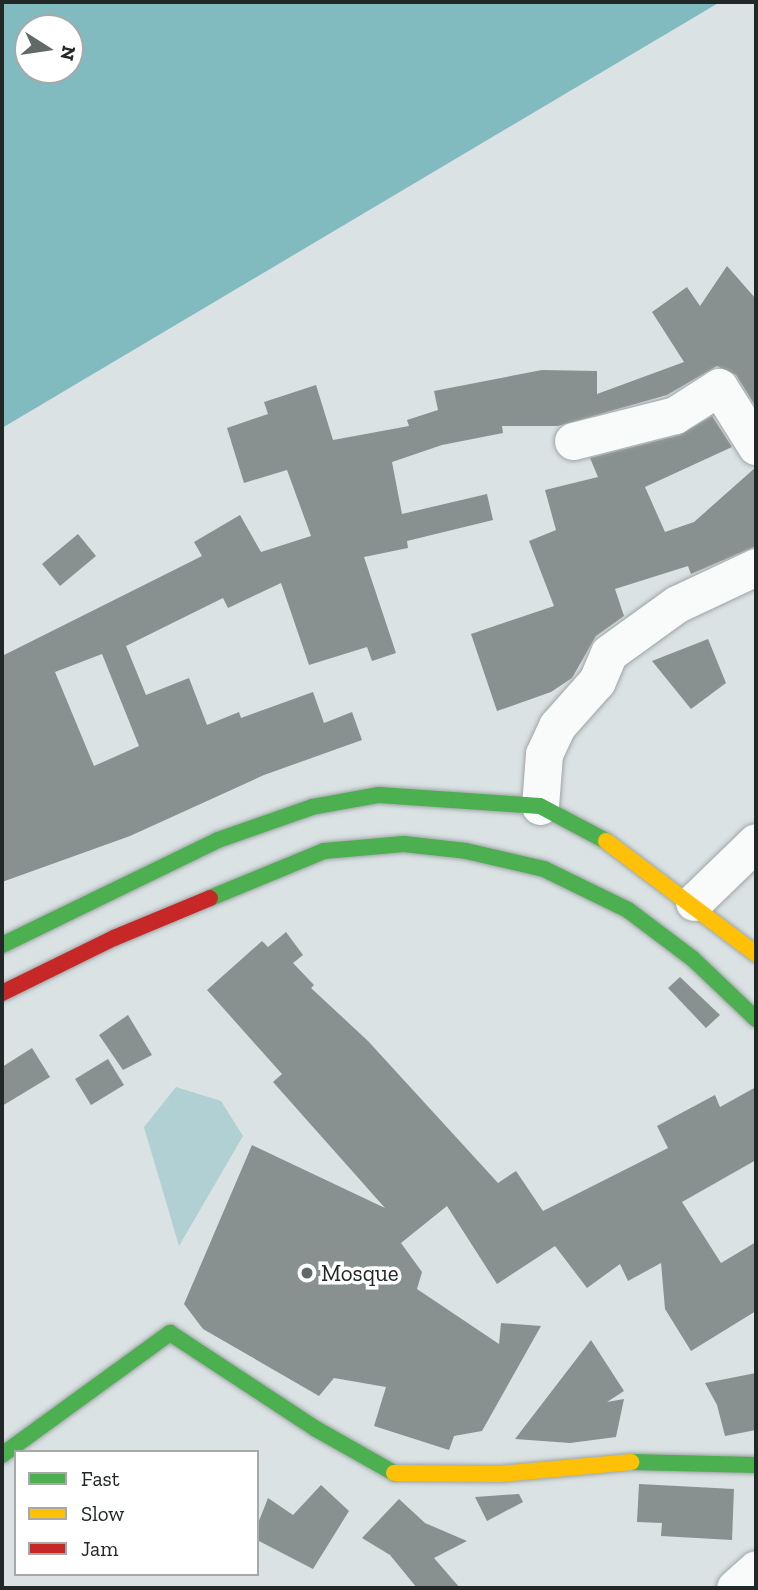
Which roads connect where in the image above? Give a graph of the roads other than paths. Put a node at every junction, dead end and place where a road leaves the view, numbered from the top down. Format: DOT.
graph roads {
  1 [pos="573,441"];
  2 [pos="756,446"];
  3 [pos="752,579"];
  4 [pos="540,806"];
  5 [pos="756,842"];
  6 [pos="93,898"];
  7 [pos="694,902"];
  8 [pos="114,939"];
  9 [pos="2,945"];
  10 [pos="756,954"];
  11 [pos="2,993"];
  12 [pos="756,1019"];
  13 [pos="2,1454"];
  14 [pos="756,1465"];
  15 [pos="756,1569"];
  16 [pos="735,1588"];
  1 -- 2 [label="street"];
  3 -- 4 [label="street"];
  4 -- 6 [label="main road"];
  4 -- 7 [label="main road"];
  5 -- 7 [label="street"];
  6 -- 8 [label="main road"];
  6 -- 9 [label="main road"];
  7 -- 10 [label="main road"];
  8 -- 11 [label="main road"];
  8 -- 12 [label="main road"];
  13 -- 14 [label="main road"];
  15 -- 16 [label="street"];
}
